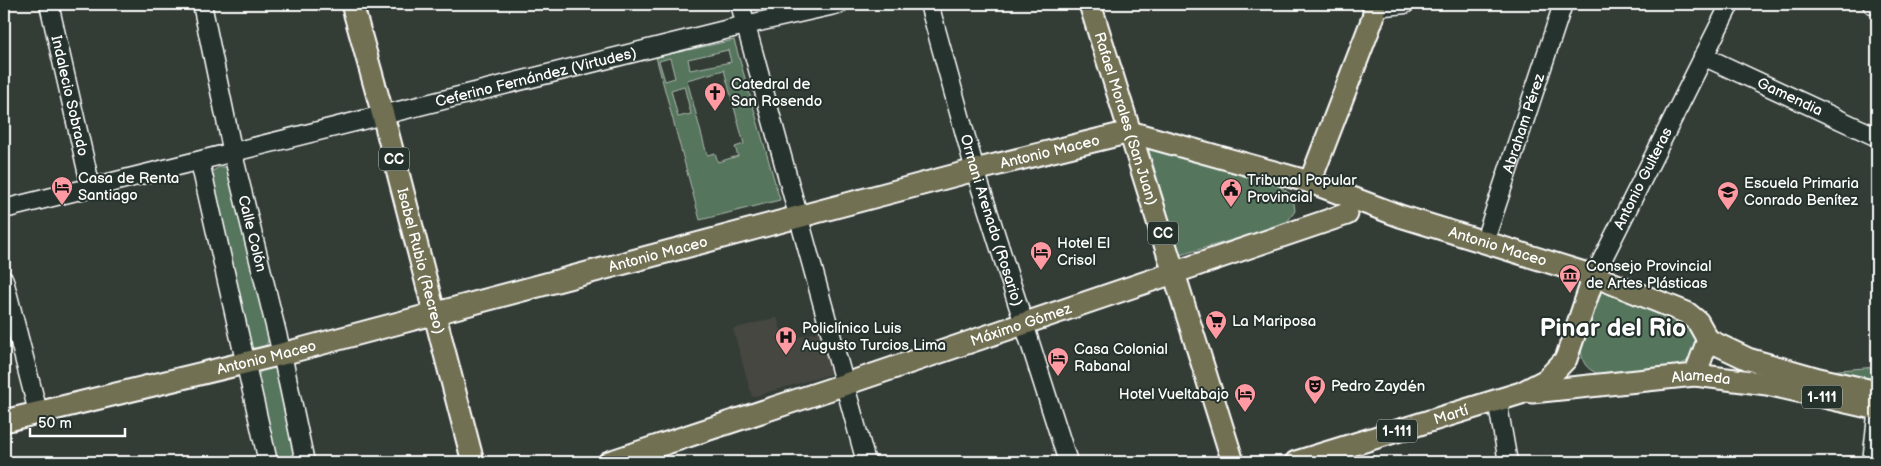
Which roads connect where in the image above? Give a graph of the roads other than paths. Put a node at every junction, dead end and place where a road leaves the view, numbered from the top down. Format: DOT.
graph roads {
  1 [pos="49,4"];
  2 [pos="202,4"];
  3 [pos="352,4"];
  4 [pos="740,4"];
  5 [pos="839,4"];
  6 [pos="929,4"];
  7 [pos="1090,4"];
  8 [pos="1405,4"];
  9 [pos="1563,4"];
  10 [pos="1730,4"];
  11 [pos="1872,4"];
  12 [pos="1375,5"];
  13 [pos="1877,5"];
  14 [pos="745,26"];
  15 [pos="1703,56"];
  16 [pos="383,115"];
  17 [pos="1130,132"];
  18 [pos="1877,136"];
  19 [pos="233,154"];
  20 [pos="200,162"];
  21 [pos="975,170"];
  22 [pos="1310,182"];
  23 [pos="91,188"];
  24 [pos="4,210"];
  25 [pos="1347,214"];
  26 [pos="799,216"];
  27 [pos="1400,216"];
  28 [pos="1484,243"];
  29 [pos="1176,273"];
  30 [pos="1594,276"];
  31 [pos="4,280"];
  32 [pos="434,314"];
  33 [pos="1024,324"];
  34 [pos="1708,340"];
  35 [pos="282,354"];
  36 [pos="1566,359"];
  37 [pos="244,362"];
  38 [pos="1695,375"];
  39 [pos="843,385"];
  40 [pos="1588,385"];
  41 [pos="1877,392"];
  42 [pos="1521,393"];
  43 [pos="1497,400"];
  44 [pos="1877,409"];
  45 [pos="38,412"];
  46 [pos="1877,416"];
  47 [pos="4,421"];
  48 [pos="268,462"];
  49 [pos="305,462"];
  50 [pos="473,462"];
  51 [pos="609,462"];
  52 [pos="866,462"];
  53 [pos="1068,462"];
  54 [pos="1234,462"];
  55 [pos="1296,462"];
  56 [pos="1508,462"];
  57 [pos="1872,462"];
  1 -- 23 [label="street, Indalecio Sobrado"];
  2 -- 19 [label="street, Calle Colón"];
  3 -- 16 [label="main road, Isabel Rubio (Recreo) / CC"];
  4 -- 14 [label="street"];
  5 -- 14 [label="street, Ceferino Fernández (Virtudes)"];
  6 -- 21 [label="street, Ormani Arenado (Rosario)"];
  7 -- 17 [label="main road, Rafael Morales (San Juan) / CC"];
  8 -- 12 [label="street"];
  9 -- 28 [label="street, Abraham Pérez"];
  10 -- 15 [label="street, Antonio Gulteras"];
  11 -- 13 [label="street"];
  12 -- 22 [label="main road"];
  14 -- 16 [label="street, Ceferino Fernández (Virtudes)"];
  14 -- 26 [label="street"];
  15 -- 18 [label="street, Gamendia"];
  15 -- 30 [label="street, Antonio Gulteras"];
  16 -- 19 [label="street, Ceferino Fernández (Virtudes)"];
  16 -- 32 [label="main road, Isabel Rubio (Recreo) / CC"];
  17 -- 21 [label="main road, Antonio Maceo"];
  17 -- 22 [label="main road, Antonio Maceo"];
  17 -- 29 [label="main road, Rafael Morales (San Juan) / CC"];
  19 -- 20 [label="street, Ceferino Fernández (Virtudes)"];
  19 -- 35 [label="street, Calle Colón"];
  20 -- 23 [label="street"];
  20 -- 37 [label="street"];
  21 -- 26 [label="main road, Antonio Maceo"];
  21 -- 33 [label="street, Ormani Arenado (Rosario)"];
  22 -- 25 [label="main road, Antonio Maceo"];
  22 -- 27 [label="main road, Antonio Maceo"];
  23 -- 24 [label="street"];
  25 -- 27 [label="main road, Antonio Maceo"];
  25 -- 29 [label="main road, Máximo Gómez"];
  26 -- 32 [label="main road, Antonio Maceo"];
  26 -- 39 [label="street"];
  27 -- 28 [label="main road, Antonio Maceo"];
  28 -- 30 [label="main road, Antonio Maceo"];
  29 -- 33 [label="main road, Máximo Gómez"];
  29 -- 54 [label="main road, Rafael Morales (San Juan) / CC"];
  30 -- 34 [label="main road"];
  30 -- 36 [label="main road, Antonio Gulteras / 1-111"];
  31 -- 45 [label="street"];
  32 -- 35 [label="main road, Antonio Maceo"];
  32 -- 50 [label="main road, Isabel Rubio (Recreo) / CC"];
  33 -- 39 [label="main road, Máximo Gómez"];
  33 -- 53 [label="street, Ormani Arenado (Rosario)"];
  34 -- 38 [label="main road"];
  34 -- 41 [label="main road, Alameda / 1-111"];
  35 -- 37 [label="main road, Antonio Maceo"];
  35 -- 49 [label="street, Calle Colón"];
  36 -- 40 [label="main road"];
  36 -- 42 [label="main road, Antonio Gulteras / 1-111"];
  37 -- 45 [label="main road, Antonio Maceo"];
  37 -- 48 [label="street"];
  38 -- 40 [label="main road, Alameda / 1-111"];
  38 -- 44 [label="main road, Alameda / 1-111"];
  39 -- 51 [label="main road, Máximo Gómez"];
  39 -- 52 [label="street"];
  40 -- 42 [label="main road, Alameda / 1-111"];
  42 -- 43 [label="main road, Martí / 1-111"];
  43 -- 55 [label="main road, Martí / 1-111"];
  43 -- 56 [label="street"];
  45 -- 47 [label="main road, Antonio Maceo"];
  46 -- 57 [label="street"];
}
